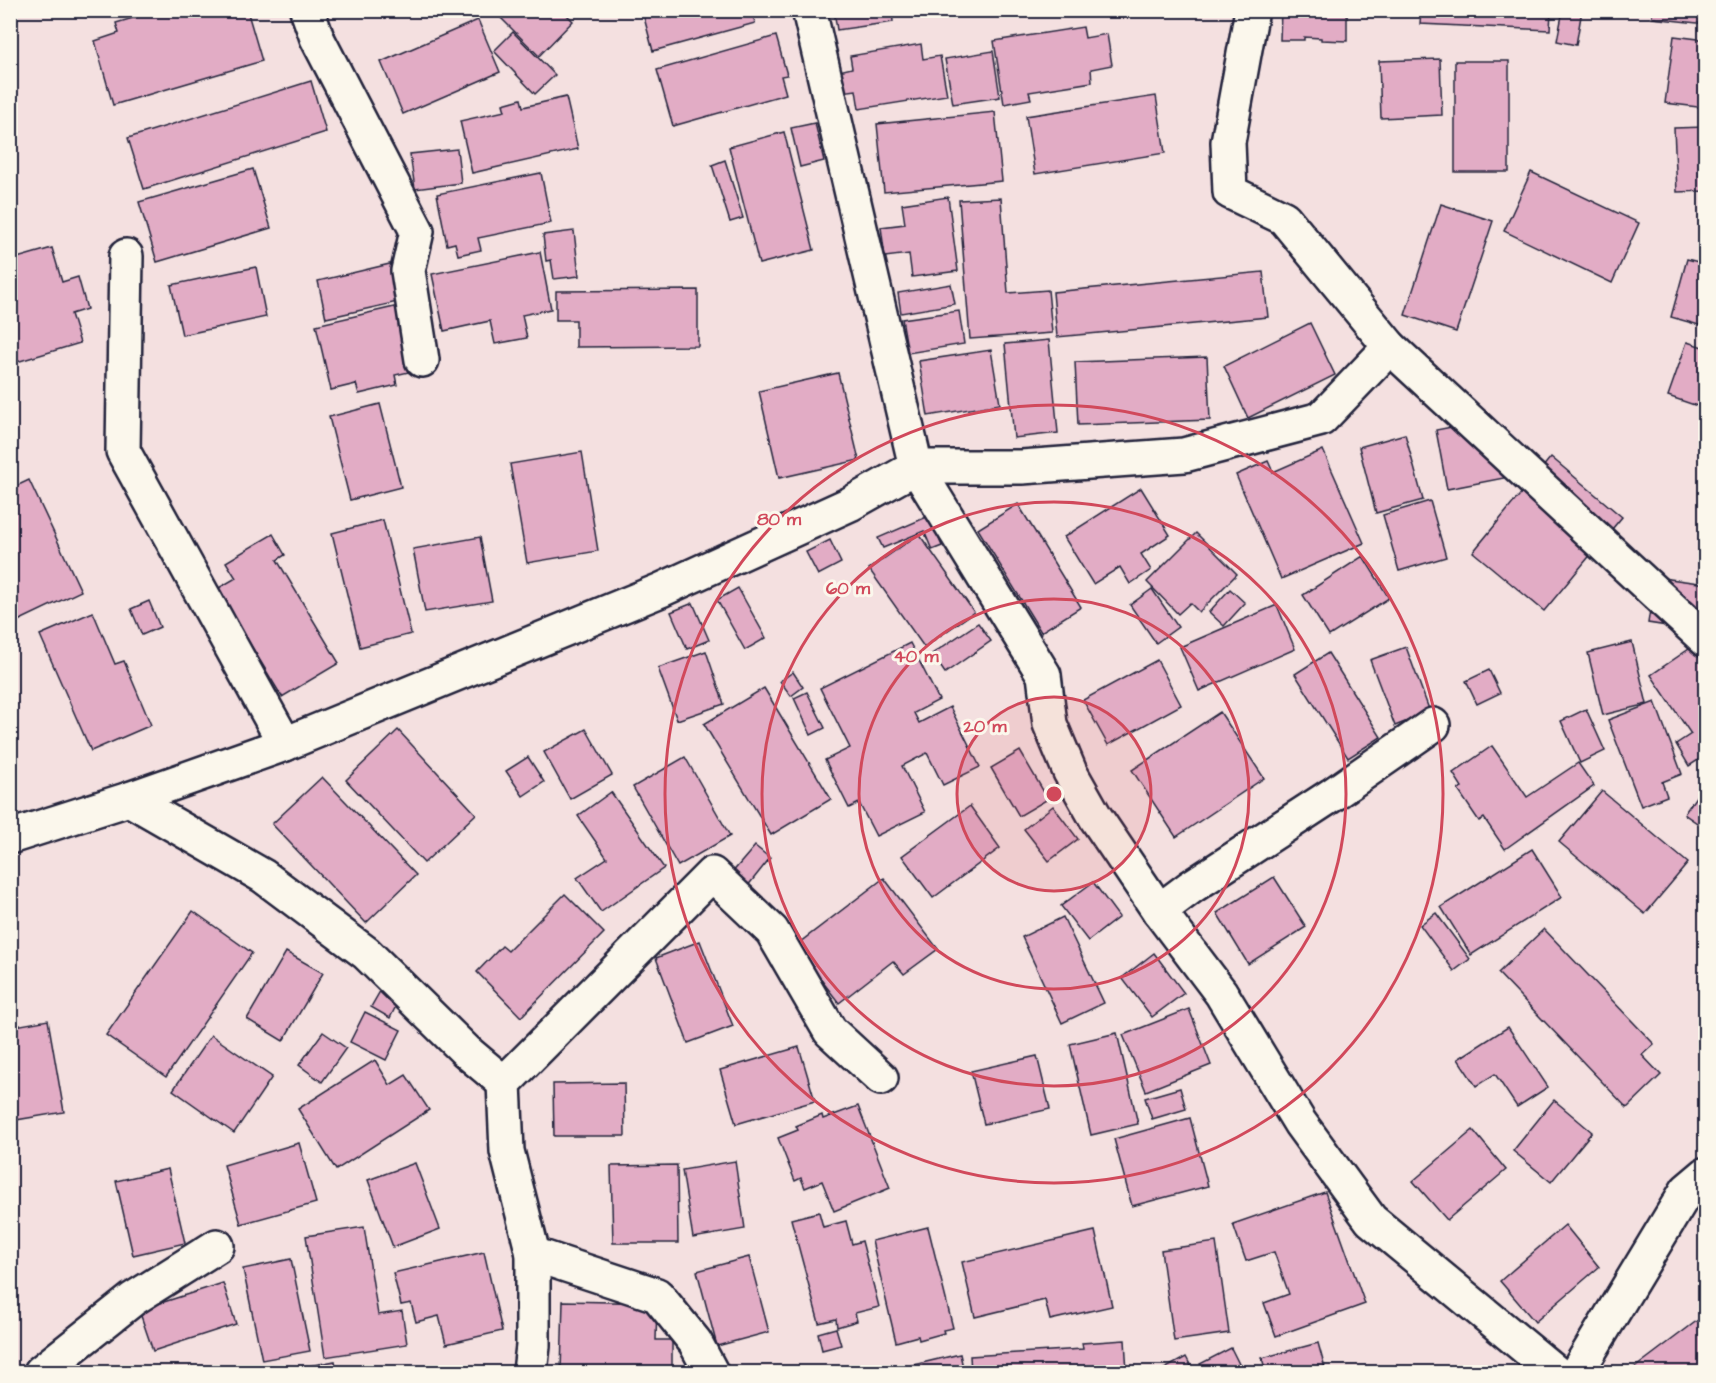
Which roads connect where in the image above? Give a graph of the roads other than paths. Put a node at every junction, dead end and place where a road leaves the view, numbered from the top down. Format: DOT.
graph roads {
  1 [pos="307,10"];
  2 [pos="809,10"];
  3 [pos="1252,10"];
  4 [pos="126,256"];
  5 [pos="1390,347"];
  6 [pos="422,360"];
  7 [pos="916,467"];
  8 [pos="1706,640"];
  9 [pos="1433,725"];
  10 [pos="285,744"];
  11 [pos="129,799"];
  12 [pos="10,837"];
  13 [pos="1159,911"];
  14 [pos="881,1078"];
  15 [pos="504,1083"];
  16 [pos="1699,1186"];
  17 [pos="217,1246"];
  18 [pos="532,1254"];
  19 [pos="41,1372"];
  20 [pos="530,1372"];
  21 [pos="711,1372"];
  22 [pos="1555,1372"];
  23 [pos="1576,1372"];
  1 -- 6 [label="street"];
  2 -- 7 [label="street"];
  3 -- 5 [label="street"];
  4 -- 10 [label="street"];
  5 -- 7 [label="street"];
  5 -- 8 [label="street"];
  7 -- 10 [label="street"];
  7 -- 13 [label="street"];
  9 -- 13 [label="street"];
  10 -- 11 [label="street"];
  11 -- 12 [label="street"];
  11 -- 15 [label="street"];
  13 -- 22 [label="street"];
  14 -- 15 [label="street"];
  15 -- 18 [label="street"];
  16 -- 23 [label="street"];
  17 -- 19 [label="street"];
  18 -- 20 [label="street"];
  18 -- 21 [label="street"];
}
